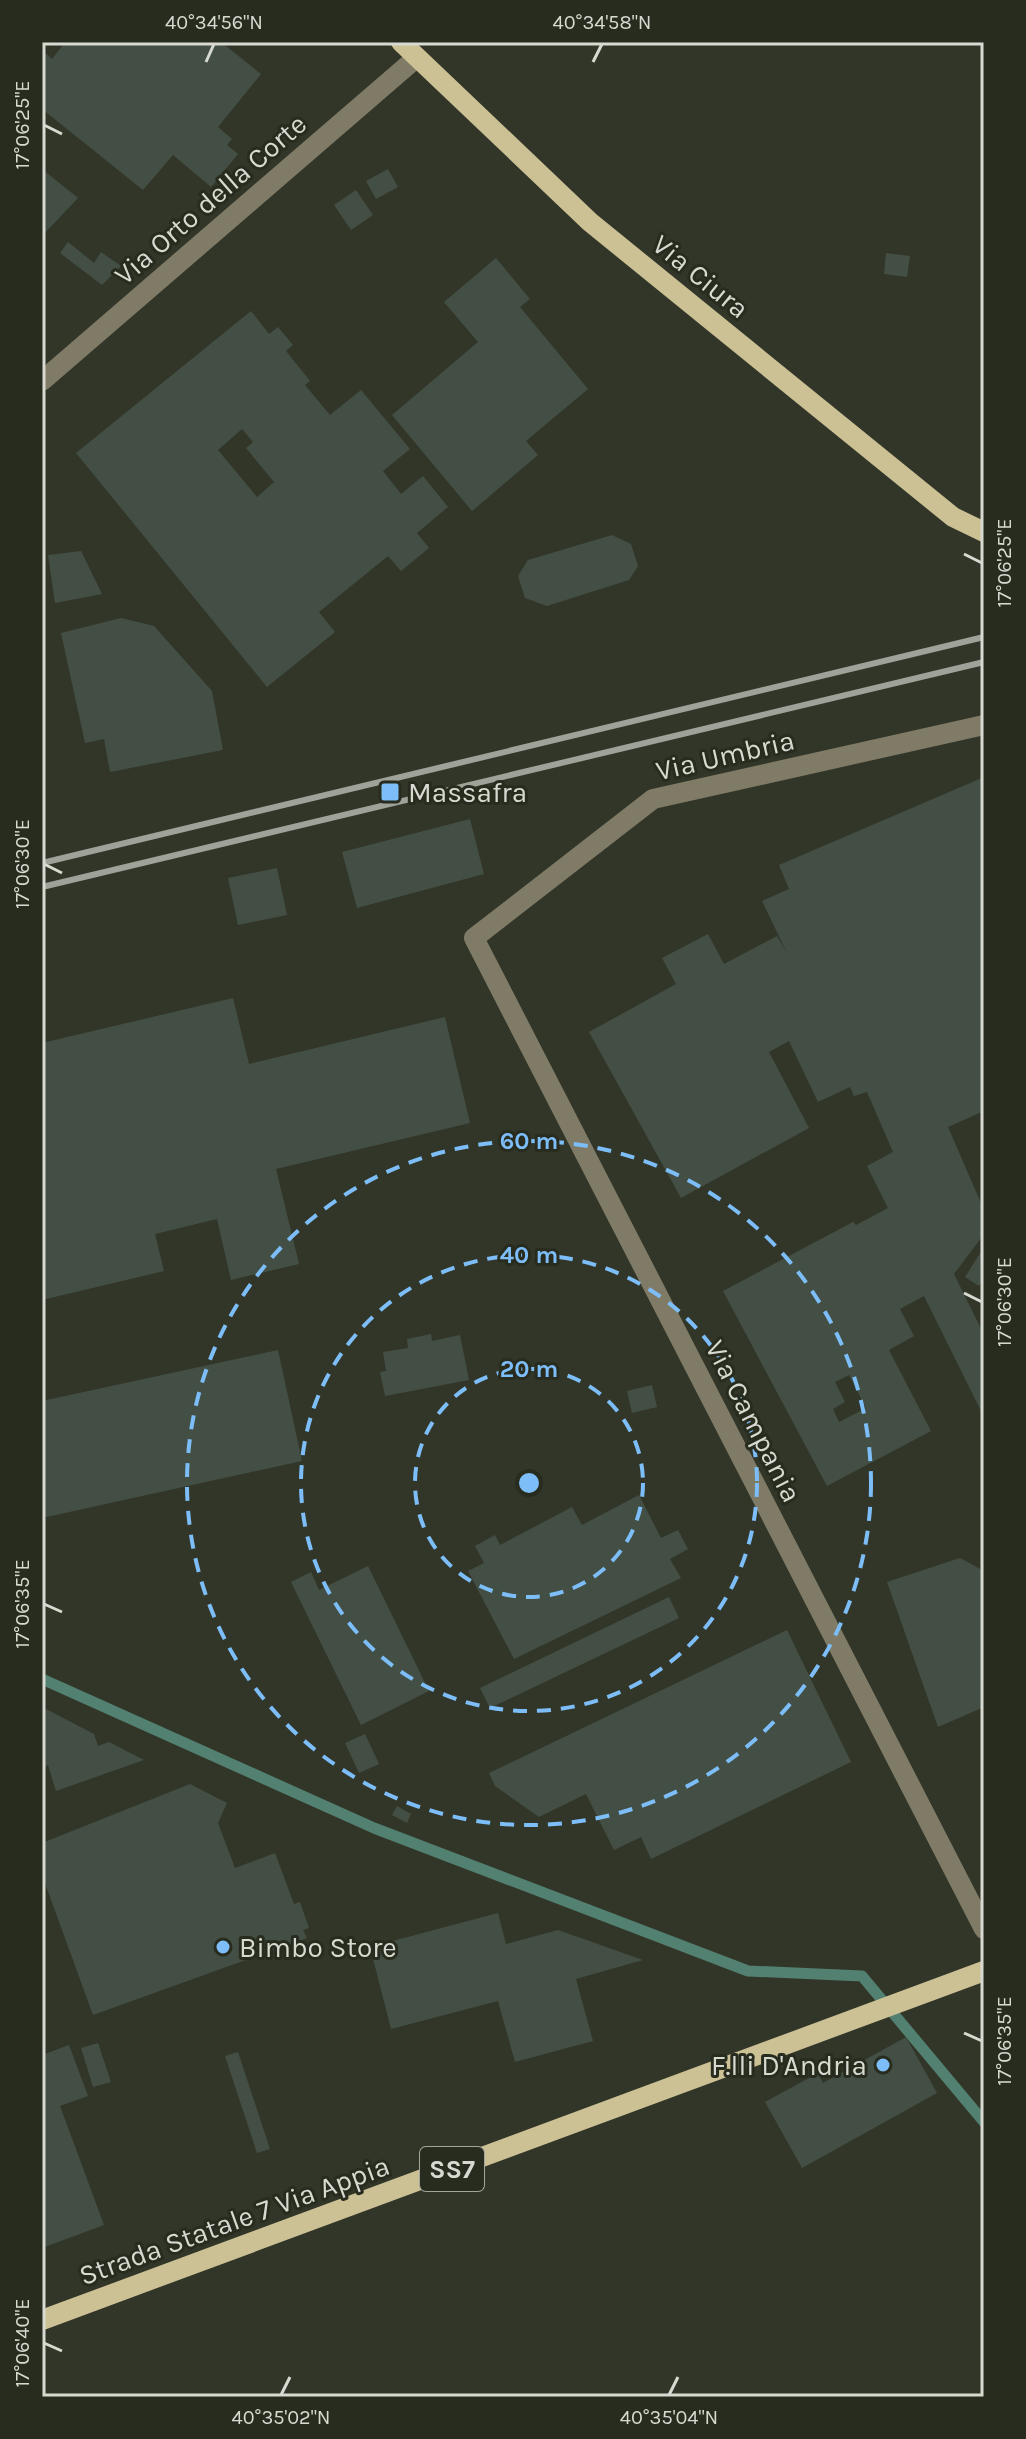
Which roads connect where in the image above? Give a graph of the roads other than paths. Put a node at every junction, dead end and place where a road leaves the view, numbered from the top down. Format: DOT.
graph roads {
  1 [pos="401,42"];
  2 [pos="415,59"];
  3 [pos="42,381"];
  4 [pos="984,532"];
  5 [pos="984,725"];
  6 [pos="474,938"];
  7 [pos="984,1929"];
  8 [pos="984,1971"];
  9 [pos="42,2320"];
  1 -- 2 [label="main road, Via Ciura"];
  2 -- 3 [label="street, Via Orto della Corte"];
  2 -- 4 [label="main road, Via Ciura"];
  5 -- 6 [label="street, Via Umbria"];
  6 -- 7 [label="street, Via Campania"];
  8 -- 9 [label="main road, Strada Statale 7 Via Appia / SS7"];
}
